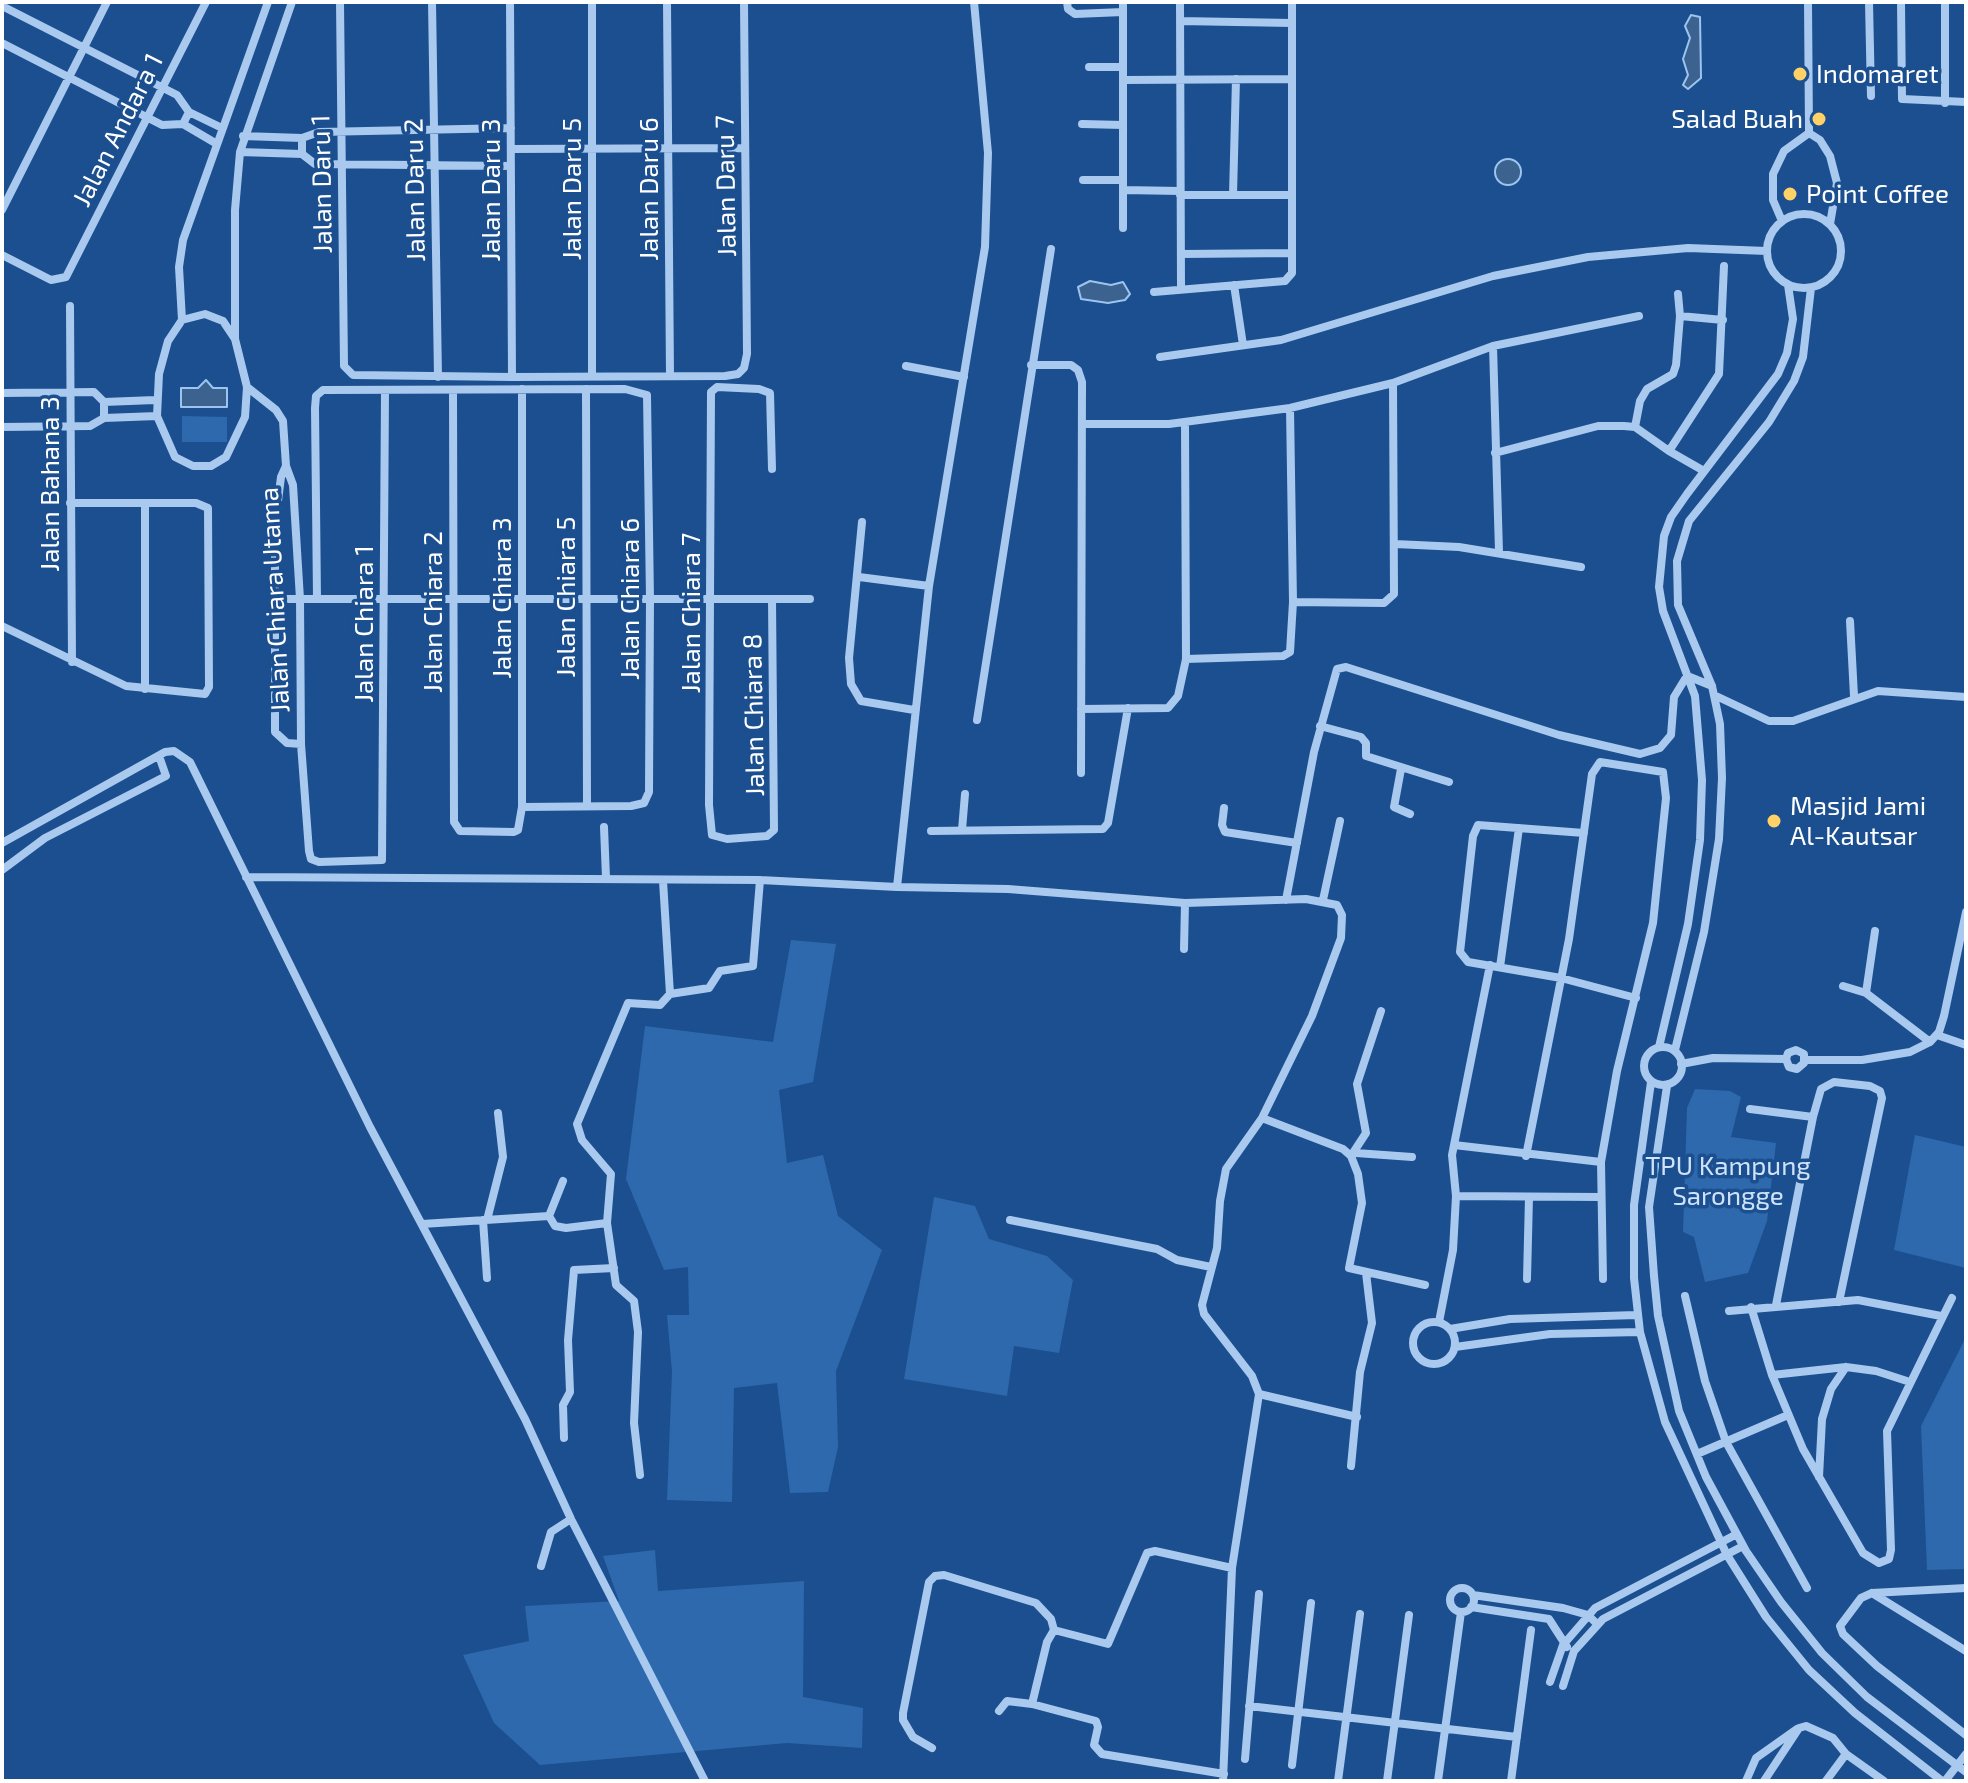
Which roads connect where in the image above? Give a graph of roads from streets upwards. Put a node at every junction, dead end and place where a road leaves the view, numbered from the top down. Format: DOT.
graph roads {
  1 [pos="20,2"];
  2 [pos="107,2"];
  3 [pos="206,2"];
  4 [pos="268,2"];
  5 [pos="292,2"];
  6 [pos="340,2"];
  7 [pos="432,2"];
  8 [pos="510,2"];
  9 [pos="592,2"];
  10 [pos="667,2"];
  11 [pos="744,2"];
  12 [pos="974,2"];
  13 [pos="1067,2"];
  14 [pos="1180,2"];
  15 [pos="1292,2"];
  16 [pos="1808,2"];
  17 [pos="1869,2"];
  18 [pos="1901,2"];
  19 [pos="1945,2"];
  20 [pos="2,6"];
  21 [pos="1123,7"];
  22 [pos="14,12"];
  23 [pos="1180,21"];
  24 [pos="1292,23"];
  25 [pos="2,43"];
  26 [pos="84,49"];
  27 [pos="1089,67"];
  28 [pos="1123,67"];
  29 [pos="69,77"];
  30 [pos="1179,79"];
  31 [pos="1236,79"];
  32 [pos="1291,79"];
  33 [pos="1123,80"];
  34 [pos="162,88"];
  35 [pos="1871,96"];
  36 [pos="1966,102"];
  37 [pos="1945,103"];
  38 [pos="189,112"];
  39 [pos="147,118"];
  40 [pos="183,124"];
  41 [pos="1082,124"];
  42 [pos="1123,125"];
  43 [pos="222,128"];
  44 [pos="511,128"];
  45 [pos="434,130"];
  46 [pos="342,131"];
  47 [pos="1809,133"];
  48 [pos="243,136"];
  49 [pos="302,138"];
  50 [pos="217,144"];
  51 [pos="668,148"];
  52 [pos="745,148"];
  53 [pos="511,149"];
  54 [pos="592,149"];
  55 [pos="240,152"];
  56 [pos="302,154"];
  57 [pos="342,164"];
  58 [pos="434,164"];
  59 [pos="511,166"];
  60 [pos="1083,180"];
  61 [pos="1123,180"];
  62 [pos="1123,190"];
  63 [pos="1180,193"];
  64 [pos="1233,195"];
  65 [pos="1291,195"];
  66 [pos="2,210"];
  67 [pos="1782,221"];
  68 [pos="1830,224"];
  69 [pos="1123,228"];
  70 [pos="1051,249"];
  71 [pos="1767,251"];
  72 [pos="1292,253"];
  73 [pos="1181,254"];
  74 [pos="2,255"];
  75 [pos="1724,266"];
  76 [pos="1234,285"];
  77 [pos="1788,285"];
  78 [pos="1811,288"];
  79 [pos="1181,289"];
  80 [pos="1154,292"];
  81 [pos="1678,294"];
  82 [pos="70,306"];
  83 [pos="1639,316"];
  84 [pos="1680,316"];
  85 [pos="182,320"];
  86 [pos="1723,320"];
  87 [pos="235,339"];
  88 [pos="1243,345"];
  89 [pos="1493,346"];
  90 [pos="1160,357"];
  91 [pos="1031,365"];
  92 [pos="906,366"];
  93 [pos="592,375"];
  94 [pos="670,376"];
  95 [pos="438,377"];
  96 [pos="512,377"];
  97 [pos="964,377"];
  98 [pos="1393,383"];
  99 [pos="247,387"];
  100 [pos="522,389"];
  101 [pos="586,389"];
  102 [pos="385,391"];
  103 [pos="453,391"];
  104 [pos="70,392"];
  105 [pos="2,393"];
  106 [pos="155,400"];
  107 [pos="104,402"];
  108 [pos="1290,408"];
  109 [pos="157,416"];
  110 [pos="104,418"];
  111 [pos="1185,423"];
  112 [pos="1082,424"];
  113 [pos="2,427"];
  114 [pos="1635,427"];
  115 [pos="70,428"];
  116 [pos="1669,451"];
  117 [pos="1495,453"];
  118 [pos="286,466"];
  119 [pos="772,469"];
  120 [pos="1704,471"];
  121 [pos="70,503"];
  122 [pos="145,503"];
  123 [pos="277,509"];
  124 [pos="294,511"];
  125 [pos="862,522"];
  126 [pos="1395,544"];
  127 [pos="1499,552"];
  128 [pos="1581,567"];
  129 [pos="859,577"];
  130 [pos="929,586"];
  131 [pos="277,599"];
  132 [pos="300,599"];
  133 [pos="317,599"];
  134 [pos="384,599"];
  135 [pos="453,599"];
  136 [pos="522,599"];
  137 [pos="586,599"];
  138 [pos="650,599"];
  139 [pos="712,599"];
  140 [pos="772,599"];
  141 [pos="810,599"];
  142 [pos="1293,602"];
  143 [pos="1850,621"];
  144 [pos="2,626"];
  145 [pos="1186,659"];
  146 [pos="72,662"];
  147 [pos="1690,677"];
  148 [pos="145,689"];
  149 [pos="1713,690"];
  150 [pos="1854,696"];
  151 [pos="1966,697"];
  152 [pos="1128,708"];
  153 [pos="1081,709"];
  154 [pos="914,710"];
  155 [pos="977,720"];
  156 [pos="1320,726"];
  157 [pos="301,744"];
  158 [pos="162,754"];
  159 [pos="1401,769"];
  160 [pos="1081,773"];
  161 [pos="1449,782"];
  162 [pos="965,794"];
  163 [pos="587,805"];
  164 [pos="522,807"];
  165 [pos="1224,808"];
  166 [pos="1410,814"];
  167 [pos="1340,821"];
  168 [pos="604,827"];
  169 [pos="1519,828"];
  170 [pos="774,830"];
  171 [pos="962,830"];
  172 [pos="931,831"];
  173 [pos="1584,833"];
  174 [pos="2,843"];
  175 [pos="1297,843"];
  176 [pos="311,859"];
  177 [pos="2,870"];
  178 [pos="246,877"];
  179 [pos="606,878"];
  180 [pos="760,880"];
  181 [pos="663,881"];
  182 [pos="897,887"];
  183 [pos="1286,900"];
  184 [pos="1323,900"];
  185 [pos="1185,903"];
  186 [pos="1966,912"];
  187 [pos="1875,931"];
  188 [pos="1184,949"];
  189 [pos="1495,966"];
  190 [pos="1561,978"];
  191 [pos="1843,986"];
  192 [pos="1866,993"];
  193 [pos="670,994"];
  194 [pos="1636,998"];
  195 [pos="1381,1011"];
  196 [pos="1934,1038"];
  197 [pos="1966,1045"];
  198 [pos="1659,1047"];
  199 [pos="1675,1050"];
  200 [pos="1681,1064"];
  201 [pos="1651,1082"];
  202 [pos="1667,1086"];
  203 [pos="1750,1109"];
  204 [pos="498,1113"];
  205 [pos="1813,1117"];
  206 [pos="1262,1118"];
  207 [pos="1454,1145"];
  208 [pos="1353,1155"];
  209 [pos="1526,1156"];
  210 [pos="1412,1157"];
  211 [pos="1601,1162"];
  212 [pos="563,1181"];
  213 [pos="1456,1196"];
  214 [pos="1529,1197"];
  215 [pos="1600,1197"];
  216 [pos="549,1216"];
  217 [pos="485,1220"];
  218 [pos="1010,1220"];
  219 [pos="607,1223"];
  220 [pos="422,1224"];
  221 [pos="1211,1267"];
  222 [pos="614,1268"];
  223 [pos="1366,1273"];
  224 [pos="1654,1276"];
  225 [pos="487,1278"];
  226 [pos="1634,1278"];
  227 [pos="1527,1279"];
  228 [pos="1603,1279"];
  229 [pos="1425,1285"];
  230 [pos="1685,1296"];
  231 [pos="1952,1298"];
  232 [pos="1839,1302"];
  233 [pos="1776,1305"];
  234 [pos="1751,1307"];
  235 [pos="1729,1311"];
  236 [pos="1636,1315"];
  237 [pos="1941,1316"];
  238 [pos="1550,1317"];
  239 [pos="1439,1322"];
  240 [pos="1450,1329"];
  241 [pos="1640,1332"];
  242 [pos="1550,1334"];
  243 [pos="1455,1347"];
  244 [pos="1846,1367"];
  245 [pos="1772,1375"];
  246 [pos="1910,1382"];
  247 [pos="1259,1394"];
  248 [pos="1788,1415"];
  249 [pos="1357,1417"];
  250 [pos="564,1438"];
  251 [pos="1726,1442"];
  252 [pos="1697,1454"];
  253 [pos="1351,1466"];
  254 [pos="640,1475"];
  255 [pos="1819,1478"];
  256 [pos="567,1523"];
  257 [pos="1737,1534"];
  258 [pos="1721,1543"];
  259 [pos="1743,1546"];
  260 [pos="1727,1555"];
  261 [pos="541,1566"];
  262 [pos="1232,1568"];
  263 [pos="1807,1588"];
  264 [pos="1966,1588"];
  265 [pos="1872,1593"];
  266 [pos="1259,1594"];
  267 [pos="1473,1595"];
  268 [pos="1311,1603"];
  269 [pos="1471,1607"];
  270 [pos="1461,1612"];
  271 [pos="1360,1614"];
  272 [pos="1409,1615"];
  273 [pos="1588,1615"];
  274 [pos="1597,1624"];
  275 [pos="1054,1630"];
  276 [pos="1531,1630"];
  277 [pos="1949,1640"];
  278 [pos="1966,1640"];
  279 [pos="1563,1645"];
  280 [pos="1574,1651"];
  281 [pos="1966,1651"];
  282 [pos="1550,1682"];
  283 [pos="1563,1686"];
  284 [pos="1032,1704"];
  285 [pos="1249,1706"];
  286 [pos="999,1711"];
  287 [pos="1298,1712"];
  288 [pos="1346,1718"];
  289 [pos="1395,1723"];
  290 [pos="1799,1728"];
  291 [pos="1445,1729"];
  292 [pos="1966,1735"];
  293 [pos="1517,1737"];
  294 [pos="932,1748"];
  295 [pos="1846,1754"];
  296 [pos="1966,1754"];
  297 [pos="1245,1759"];
  298 [pos="1292,1765"];
  299 [pos="1957,1766"];
  300 [pos="1966,1772"];
  301 [pos="1224,1777"];
  302 [pos="1882,1780"];
  303 [pos="705,1781"];
  304 [pos="1338,1781"];
  305 [pos="1387,1781"];
  306 [pos="1438,1781"];
  307 [pos="1511,1781"];
  308 [pos="1746,1781"];
  309 [pos="1764,1781"];
  310 [pos="1826,1781"];
  311 [pos="1944,1781"];
  1 -- 22 [label="street"];
  2 -- 26 [label="street"];
  3 -- 34 [label="street, Jalan Andara 1"];
  4 -- 43 [label="street"];
  5 -- 48 [label="street"];
  6 -- 46 [label="street, Jalan Daru 1"];
  7 -- 45 [label="street, Jalan Daru 2"];
  8 -- 44 [label="street, Jalan Daru 3"];
  9 -- 54 [label="street, Jalan Daru 5"];
  10 -- 51 [label="street, Jalan Daru 6"];
  11 -- 52 [label="street, Jalan Daru 7"];
  12 -- 97 [label="street"];
  13 -- 21 [label="street"];
  14 -- 23 [label="street"];
  15 -- 24 [label="street"];
  16 -- 47 [label="street"];
  17 -- 35 [label="street"];
  18 -- 37 [label="street"];
  19 -- 37 [label="street"];
  20 -- 22 [label="street"];
  21 -- 28 [label="street"];
  22 -- 26 [label="street"];
  23 -- 24 [label="street"];
  23 -- 30 [label="street"];
  24 -- 32 [label="street"];
  25 -- 29 [label="street"];
  26 -- 29 [label="street"];
  26 -- 34 [label="street"];
  27 -- 28 [label="street"];
  28 -- 33 [label="street"];
  29 -- 39 [label="street"];
  29 -- 66 [label="street"];
  30 -- 31 [label="street"];
  30 -- 33 [label="street"];
  30 -- 63 [label="street"];
  31 -- 32 [label="street"];
  31 -- 64 [label="street"];
  32 -- 65 [label="street"];
  33 -- 42 [label="street"];
  34 -- 38 [label="street"];
  34 -- 39 [label="street, Jalan Andara 1"];
  36 -- 37 [label="street"];
  38 -- 40 [label="street"];
  38 -- 43 [label="street"];
  39 -- 40 [label="street"];
  39 -- 74 [label="street, Jalan Andara 1"];
  40 -- 50 [label="street"];
  41 -- 42 [label="street"];
  42 -- 61 [label="street"];
  43 -- 50 [label="street"];
  44 -- 45 [label="street"];
  44 -- 53 [label="street, Jalan Daru 3"];
  45 -- 46 [label="street"];
  45 -- 58 [label="street, Jalan Daru 2"];
  46 -- 49 [label="street"];
  46 -- 57 [label="street, Jalan Daru 1"];
  47 -- 67 [label="street"];
  47 -- 68 [label="street"];
  48 -- 49 [label="street"];
  48 -- 55 [label="street"];
  49 -- 56 [label="street"];
  50 -- 85 [label="street"];
  51 -- 52 [label="street"];
  51 -- 54 [label="street"];
  51 -- 94 [label="street, Jalan Daru 6"];
  52 -- 94 [label="street, Jalan Daru 7"];
  53 -- 54 [label="street"];
  53 -- 59 [label="street, Jalan Daru 3"];
  54 -- 93 [label="street, Jalan Daru 5"];
  55 -- 56 [label="street"];
  55 -- 87 [label="street"];
  56 -- 57 [label="street"];
  57 -- 58 [label="street"];
  57 -- 95 [label="street, Jalan Daru 1"];
  58 -- 59 [label="street"];
  58 -- 95 [label="street, Jalan Daru 2"];
  59 -- 96 [label="street, Jalan Daru 3"];
  60 -- 61 [label="street"];
  61 -- 62 [label="street"];
  62 -- 63 [label="street"];
  62 -- 69 [label="street"];
  63 -- 64 [label="street"];
  63 -- 73 [label="street"];
  64 -- 65 [label="street"];
  65 -- 72 [label="street"];
  67 -- 68 [label="street"];
  67 -- 71 [label="street"];
  68 -- 78 [label="street"];
  70 -- 91 [label="street"];
  71 -- 77 [label="street"];
  71 -- 88 [label="street"];
  72 -- 73 [label="street"];
  72 -- 76 [label="street"];
  73 -- 79 [label="street"];
  75 -- 86 [label="street"];
  76 -- 79 [label="street"];
  76 -- 88 [label="street"];
  77 -- 78 [label="street"];
  77 -- 120 [label="street"];
  78 -- 149 [label="street"];
  79 -- 80 [label="street"];
  81 -- 84 [label="street"];
  82 -- 104 [label="street, Jalan Bahana 3"];
  83 -- 89 [label="street"];
  84 -- 86 [label="street"];
  84 -- 114 [label="street"];
  85 -- 87 [label="street"];
  85 -- 106 [label="street"];
  86 -- 116 [label="street"];
  87 -- 99 [label="street"];
  88 -- 90 [label="street"];
  89 -- 98 [label="street"];
  89 -- 117 [label="street"];
  91 -- 112 [label="street"];
  91 -- 155 [label="street"];
  92 -- 97 [label="street"];
  93 -- 94 [label="street"];
  93 -- 96 [label="street"];
  95 -- 96 [label="street"];
  97 -- 130 [label="street"];
  98 -- 108 [label="street"];
  98 -- 126 [label="street"];
  99 -- 109 [label="street"];
  99 -- 118 [label="street"];
  100 -- 101 [label="street"];
  100 -- 103 [label="street"];
  100 -- 136 [label="street, Jalan Chiara 3"];
  101 -- 137 [label="street, Jalan Chiara 5"];
  101 -- 138 [label="street, Jalan Chiara 6"];
  102 -- 103 [label="street"];
  102 -- 133 [label="street, Jalan Chiara Utama"];
  102 -- 134 [label="street, Jalan Chiara 1"];
  103 -- 135 [label="street, Jalan Chiara 2"];
  104 -- 105 [label="street"];
  104 -- 107 [label="street"];
  104 -- 115 [label="street, Jalan Bahana 3"];
  106 -- 107 [label="street"];
  106 -- 109 [label="street"];
  107 -- 110 [label="street"];
  108 -- 111 [label="street"];
  108 -- 142 [label="street"];
  109 -- 110 [label="street"];
  110 -- 115 [label="street"];
  111 -- 112 [label="street"];
  111 -- 145 [label="street"];
  112 -- 153 [label="street"];
  113 -- 115 [label="street"];
  114 -- 116 [label="street"];
  114 -- 117 [label="street"];
  115 -- 121 [label="street, Jalan Bahana 3"];
  116 -- 120 [label="street"];
  117 -- 127 [label="street"];
  118 -- 123 [label="street, Jalan Chiara Utama"];
  118 -- 124 [label="street, Jalan Chiara Utama"];
  119 -- 139 [label="street, Jalan Chiara 7"];
  120 -- 147 [label="street"];
  121 -- 122 [label="street"];
  121 -- 146 [label="street, Jalan Bahana 3"];
  122 -- 148 [label="street"];
  122 -- 148 [label="street"];
  123 -- 124 [label="street"];
  123 -- 131 [label="street, Jalan Chiara Utama"];
  124 -- 132 [label="street, Jalan Chiara Utama"];
  125 -- 129 [label="street"];
  126 -- 127 [label="street"];
  126 -- 142 [label="street"];
  127 -- 128 [label="street"];
  129 -- 130 [label="street"];
  129 -- 154 [label="street"];
  130 -- 154 [label="street"];
  131 -- 132 [label="street"];
  131 -- 157 [label="street, Jalan Chiara Utama"];
  132 -- 133 [label="street"];
  132 -- 157 [label="street, Jalan Chiara Utama"];
  133 -- 134 [label="street"];
  134 -- 135 [label="street"];
  134 -- 176 [label="street, Jalan Chiara 1"];
  135 -- 136 [label="street"];
  135 -- 164 [label="street, Jalan Chiara 2"];
  136 -- 137 [label="street"];
  136 -- 164 [label="street, Jalan Chiara 3"];
  137 -- 138 [label="street"];
  137 -- 163 [label="street, Jalan Chiara 5"];
  138 -- 139 [label="street"];
  138 -- 163 [label="street, Jalan Chiara 6"];
  139 -- 140 [label="street"];
  139 -- 170 [label="street, Jalan Chiara 7"];
  140 -- 141 [label="street"];
  140 -- 170 [label="street, Jalan Chiara 8"];
  142 -- 145 [label="street"];
  143 -- 150 [label="street"];
  144 -- 146 [label="street"];
  145 -- 152 [label="street"];
  146 -- 148 [label="street"];
  147 -- 149 [label="street"];
  147 -- 156 [label="street"];
  147 -- 198 [label="street"];
  149 -- 150 [label="street"];
  149 -- 199 [label="street"];
  150 -- 151 [label="street"];
  152 -- 153 [label="street"];
  152 -- 171 [label="street"];
  153 -- 160 [label="street"];
  154 -- 182 [label="street"];
  156 -- 159 [label="street"];
  156 -- 175 [label="street"];
  157 -- 176 [label="street, Jalan Chiara Utama"];
  158 -- 174 [label="street"];
  158 -- 177 [label="street"];
  158 -- 178 [label="street"];
  159 -- 161 [label="street"];
  159 -- 166 [label="street"];
  162 -- 171 [label="street"];
  163 -- 164 [label="street"];
  165 -- 175 [label="street"];
  167 -- 184 [label="street"];
  168 -- 179 [label="street"];
  169 -- 173 [label="street"];
  169 -- 189 [label="street"];
  169 -- 189 [label="street"];
  171 -- 172 [label="street"];
  173 -- 190 [label="street"];
  173 -- 194 [label="street"];
  175 -- 183 [label="street"];
  178 -- 179 [label="street"];
  178 -- 220 [label="street"];
  179 -- 181 [label="street"];
  180 -- 181 [label="street"];
  180 -- 182 [label="street"];
  180 -- 193 [label="street"];
  181 -- 193 [label="street"];
  182 -- 185 [label="street"];
  183 -- 184 [label="street"];
  183 -- 185 [label="street"];
  184 -- 206 [label="street"];
  185 -- 188 [label="street"];
  186 -- 196 [label="street"];
  187 -- 192 [label="street"];
  189 -- 190 [label="street"];
  189 -- 207 [label="street"];
  190 -- 194 [label="street"];
  190 -- 209 [label="street"];
  191 -- 192 [label="street"];
  192 -- 196 [label="street"];
  193 -- 219 [label="street"];
  194 -- 211 [label="street"];
  195 -- 208 [label="street"];
  196 -- 197 [label="street"];
  196 -- 200 [label="street"];
  198 -- 199 [label="street"];
  198 -- 201 [label="street"];
  199 -- 200 [label="street"];
  200 -- 202 [label="street"];
  201 -- 202 [label="street"];
  201 -- 226 [label="street"];
  202 -- 224 [label="street"];
  203 -- 205 [label="street"];
  204 -- 217 [label="street"];
  205 -- 232 [label="street"];
  205 -- 233 [label="street"];
  206 -- 208 [label="street"];
  206 -- 221 [label="street"];
  207 -- 209 [label="street"];
  207 -- 213 [label="street"];
  208 -- 210 [label="street"];
  208 -- 223 [label="street"];
  209 -- 211 [label="street"];
  211 -- 215 [label="street"];
  212 -- 216 [label="street"];
  213 -- 214 [label="street"];
  213 -- 239 [label="street"];
  214 -- 215 [label="street"];
  214 -- 227 [label="street"];
  215 -- 228 [label="street"];
  216 -- 217 [label="street"];
  216 -- 219 [label="street"];
  217 -- 220 [label="street"];
  217 -- 225 [label="street"];
  218 -- 221 [label="street"];
  219 -- 222 [label="street"];
  220 -- 256 [label="street"];
  221 -- 247 [label="street"];
  222 -- 250 [label="street"];
  222 -- 254 [label="street"];
  223 -- 229 [label="street"];
  223 -- 249 [label="street"];
  224 -- 226 [label="street"];
  224 -- 252 [label="street"];
  226 -- 236 [label="street"];
  230 -- 251 [label="street"];
  231 -- 237 [label="street"];
  232 -- 233 [label="street"];
  232 -- 237 [label="street"];
  233 -- 234 [label="street"];
  234 -- 235 [label="street"];
  234 -- 245 [label="street"];
  236 -- 238 [label="street"];
  236 -- 241 [label="street"];
  237 -- 246 [label="street"];
  238 -- 240 [label="street"];
  238 -- 242 [label="street"];
  239 -- 240 [label="street"];
  239 -- 243 [label="street"];
  240 -- 243 [label="street"];
  241 -- 242 [label="street"];
  241 -- 258 [label="street"];
  242 -- 243 [label="street"];
  244 -- 245 [label="street"];
  244 -- 246 [label="street"];
  244 -- 255 [label="street"];
  245 -- 248 [label="street"];
  246 -- 255 [label="street"];
  247 -- 249 [label="street"];
  247 -- 262 [label="street"];
  248 -- 251 [label="street"];
  248 -- 255 [label="street"];
  249 -- 253 [label="street"];
  251 -- 252 [label="street"];
  251 -- 263 [label="street"];
  252 -- 257 [label="street"];
  256 -- 261 [label="street"];
  256 -- 303 [label="street"];
  257 -- 258 [label="street"];
  257 -- 259 [label="street"];
  258 -- 260 [label="street"];
  258 -- 273 [label="street"];
  259 -- 260 [label="street"];
  259 -- 299 [label="street"];
  260 -- 274 [label="street"];
  260 -- 311 [label="street"];
  262 -- 275 [label="street"];
  262 -- 301 [label="street"];
  264 -- 265 [label="street"];
  265 -- 277 [label="street"];
  265 -- 292 [label="street"];
  266 -- 285 [label="street"];
  267 -- 269 [label="street"];
  267 -- 270 [label="street"];
  267 -- 273 [label="street"];
  268 -- 287 [label="street"];
  269 -- 270 [label="street"];
  269 -- 279 [label="street"];
  270 -- 291 [label="street"];
  271 -- 288 [label="street"];
  272 -- 289 [label="street"];
  273 -- 274 [label="street"];
  273 -- 279 [label="street"];
  274 -- 280 [label="street"];
  275 -- 284 [label="street"];
  275 -- 294 [label="street"];
  276 -- 293 [label="street"];
  277 -- 278 [label="street"];
  277 -- 281 [label="street"];
  279 -- 280 [label="street"];
  279 -- 282 [label="street"];
  280 -- 283 [label="street"];
  284 -- 286 [label="street"];
  284 -- 301 [label="street"];
  285 -- 287 [label="street"];
  285 -- 297 [label="street"];
  287 -- 288 [label="street"];
  287 -- 298 [label="street"];
  288 -- 289 [label="street"];
  288 -- 304 [label="street"];
  289 -- 291 [label="street"];
  289 -- 305 [label="street"];
  290 -- 295 [label="street"];
  290 -- 308 [label="street"];
  290 -- 309 [label="street"];
  291 -- 293 [label="street"];
  291 -- 306 [label="street"];
  293 -- 307 [label="street"];
  295 -- 302 [label="street"];
  295 -- 310 [label="street"];
  296 -- 299 [label="street"];
  299 -- 300 [label="street"];
  299 -- 311 [label="street"];
}
